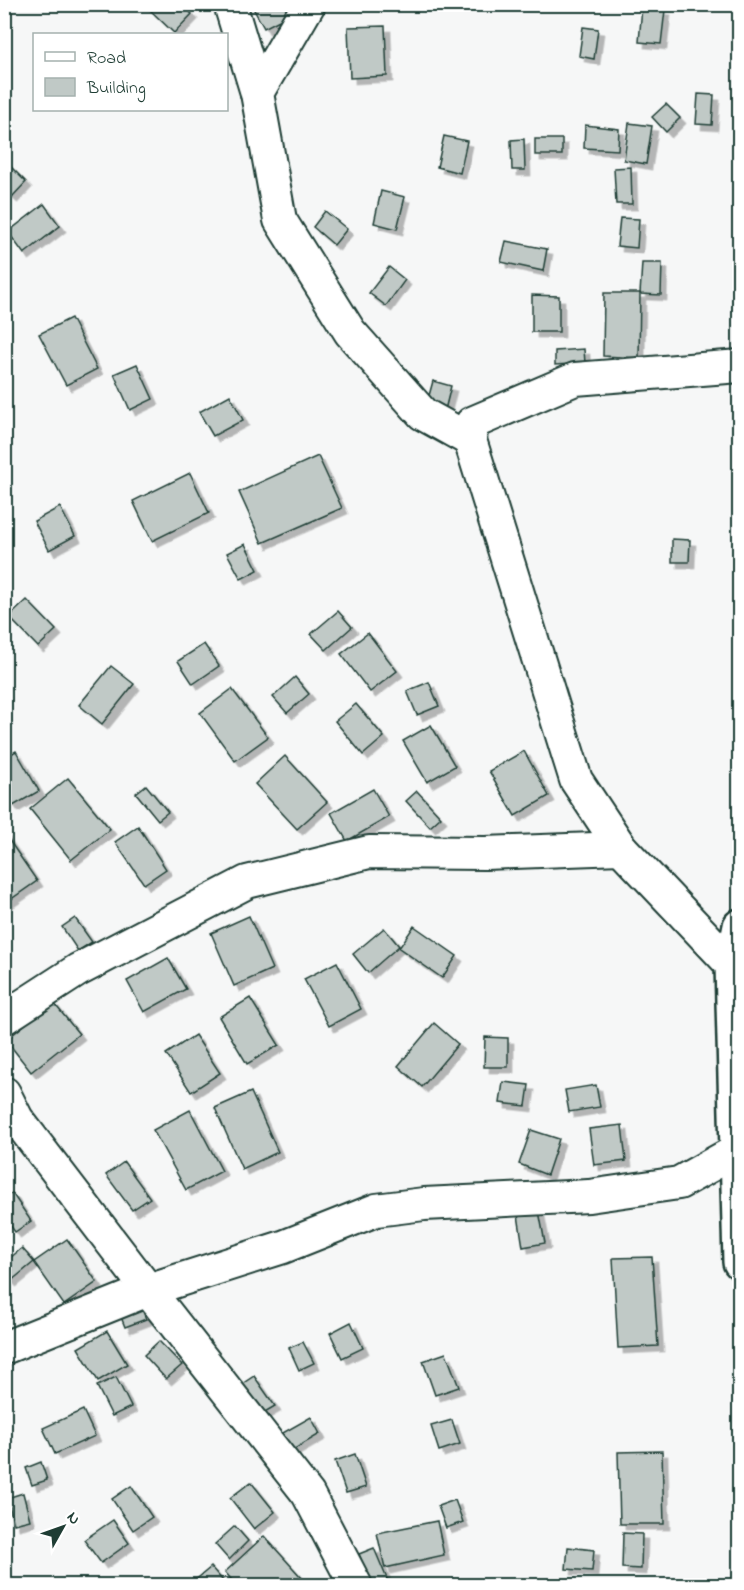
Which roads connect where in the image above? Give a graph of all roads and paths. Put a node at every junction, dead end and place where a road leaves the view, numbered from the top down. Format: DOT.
graph roads {
  1 [pos="230,4"];
  2 [pos="309,4"];
  3 [pos="256,93"];
  4 [pos="740,366"];
  5 [pos="470,440"];
  6 [pos="621,848"];
  7 [pos="740,926"];
  8 [pos="732,965"];
  9 [pos="4,1018"];
  10 [pos="4,1093"];
  11 [pos="738,1150"];
  12 [pos="740,1262"];
  13 [pos="148,1290"];
  14 [pos="4,1348"];
  15 [pos="356,1586"];
  1 -- 3 [label="street"];
  2 -- 3 [label="street"];
  3 -- 5 [label="street"];
  4 -- 5 [label="street"];
  5 -- 6 [label="street"];
  6 -- 8 [label="street"];
  6 -- 9 [label="street"];
  7 -- 8 [label="main road"];
  8 -- 11 [label="main road"];
  10 -- 13 [label="street"];
  11 -- 12 [label="main road"];
  11 -- 13 [label="street"];
  13 -- 14 [label="street"];
  13 -- 15 [label="street"];
}
